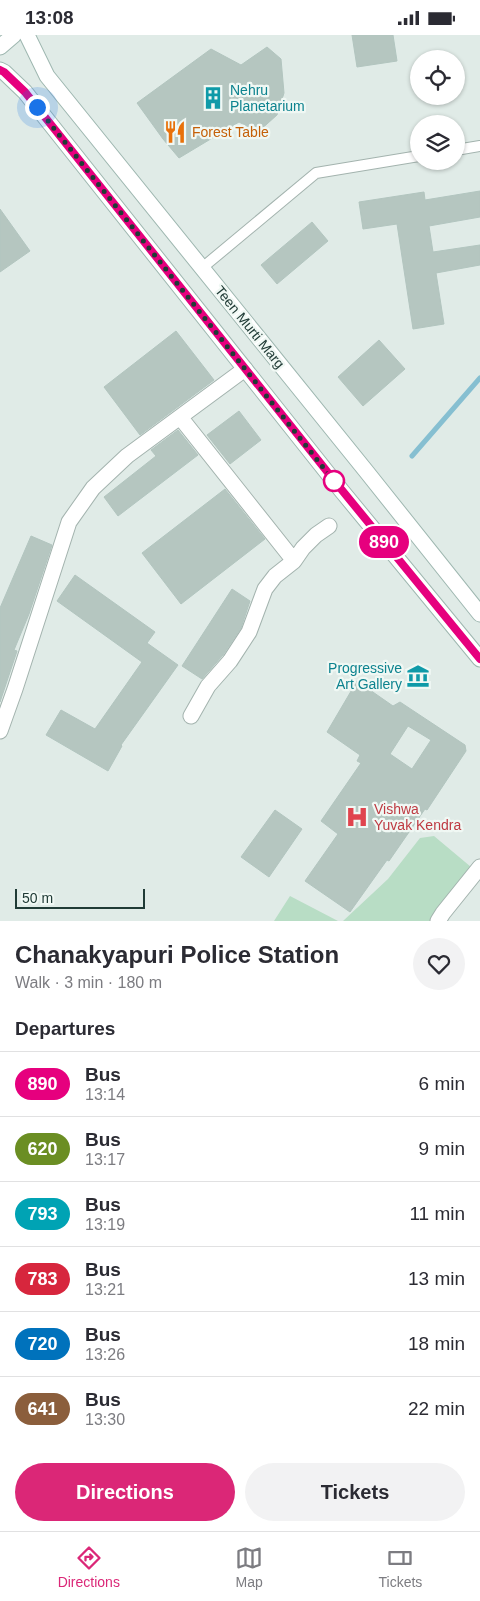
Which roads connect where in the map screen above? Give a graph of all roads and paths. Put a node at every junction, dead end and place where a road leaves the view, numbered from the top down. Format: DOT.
graph roads {
  1 [pos="14,35"];
  2 [pos="27,35"];
  3 [pos="0,47"];
  4 [pos="0,70"];
  5 [pos="480,146"];
  6 [pos="465,148"];
  7 [pos="410,157"];
  8 [pos="202,268"];
  9 [pos="245,369"];
  10 [pos="180,417"];
  11 [pos="329,526"];
  12 [pos="291,557"];
  13 [pos="480,614"];
  14 [pos="480,659"];
  15 [pos="191,715"];
  16 [pos="0,731"];
  17 [pos="480,867"];
  18 [pos="438,921"];
  1 -- 3 [label="main road"];
  2 -- 8 [label="main road, Teen Murti Marg"];
  4 -- 9 [label="main road"];
  5 -- 6 [label="lane"];
  7 -- 8 [label="lane"];
  8 -- 13 [label="main road, Teen Murti Marg"];
  9 -- 10 [label="main road"];
  9 -- 14 [label="main road"];
  10 -- 12 [label="main road"];
  10 -- 16 [label="main road"];
  11 -- 15 [label="main road"];
  17 -- 18 [label="main road"];
}
